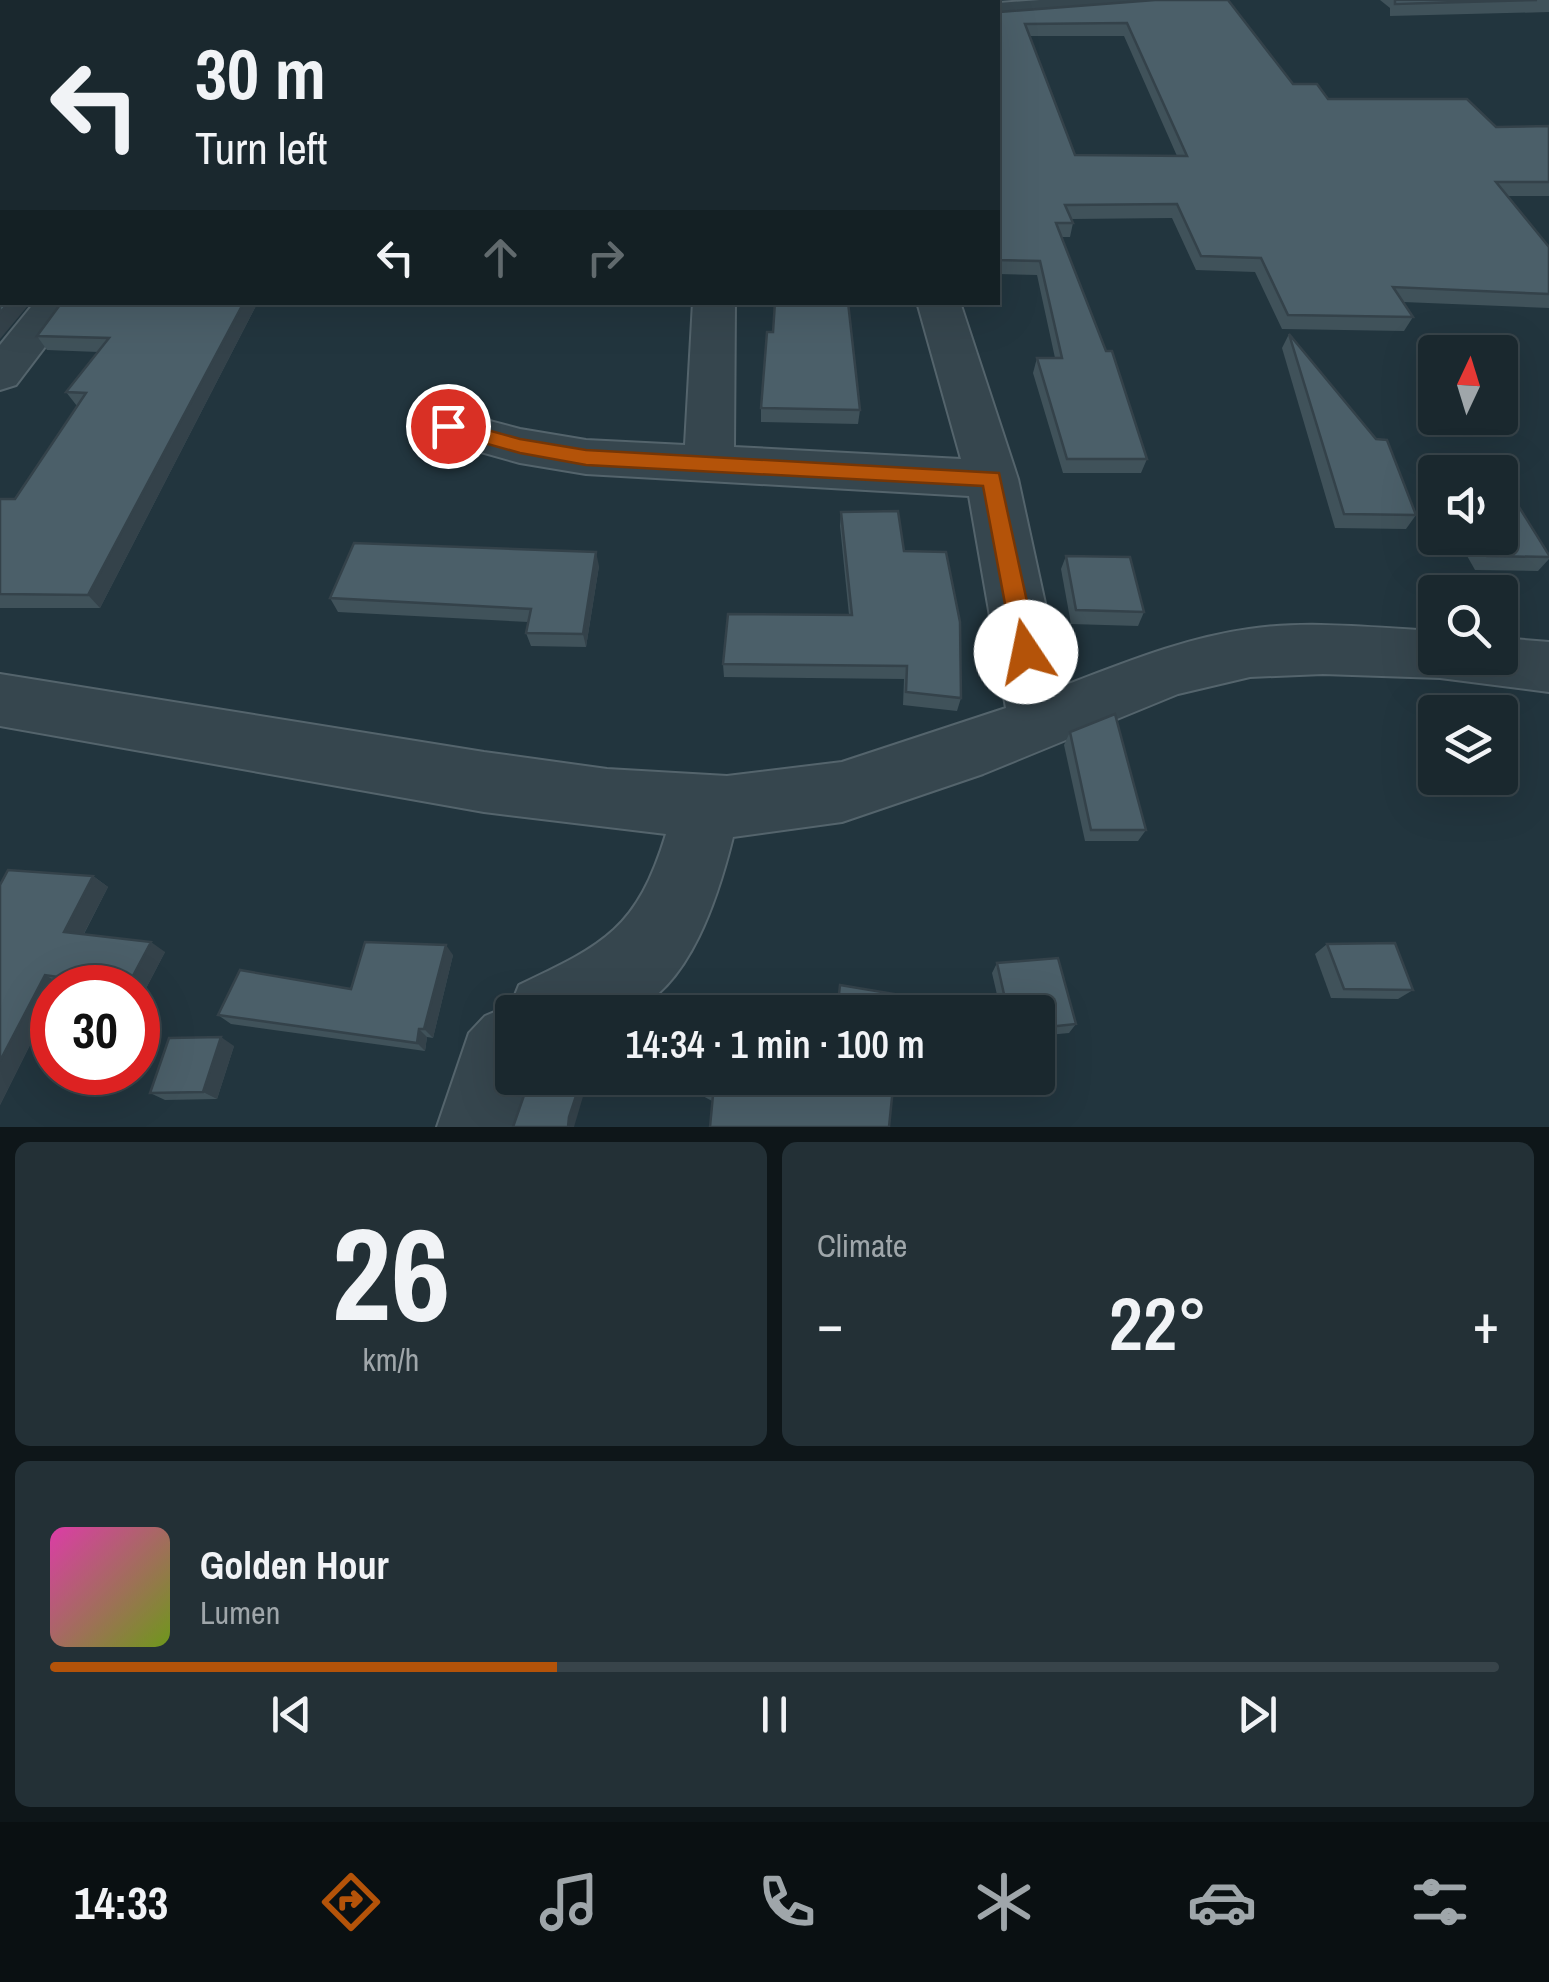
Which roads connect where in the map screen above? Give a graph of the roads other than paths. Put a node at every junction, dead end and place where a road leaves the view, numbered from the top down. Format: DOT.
graph roads {
  1 [pos="1150,0"];
  2 [pos="1000,12"];
  3 [pos="56,305"];
  4 [pos="714,305"];
  5 [pos="939,305"];
  6 [pos="0,374"];
  7 [pos="448,426"];
  8 [pos="709,465"];
  9 [pos="992,479"];
  10 [pos="1418,655"];
  11 [pos="1518,665"];
  12 [pos="1549,668"];
  13 [pos="0,700"];
  14 [pos="1040,722"];
  15 [pos="708,806"];
  16 [pos="578,995"];
  17 [pos="495,1068"];
  18 [pos="478,1127"];
  1 -- 2 [label="street"];
  3 -- 6 [label="street"];
  4 -- 8 [label="street"];
  5 -- 9 [label="street"];
  7 -- 8 [label="street"];
  8 -- 9 [label="street"];
  9 -- 14 [label="street"];
  10 -- 14 [label="street"];
  11 -- 12 [label="street"];
  13 -- 15 [label="street"];
  14 -- 15 [label="street"];
  15 -- 16 [label="street"];
  17 -- 18 [label="street"];
}
